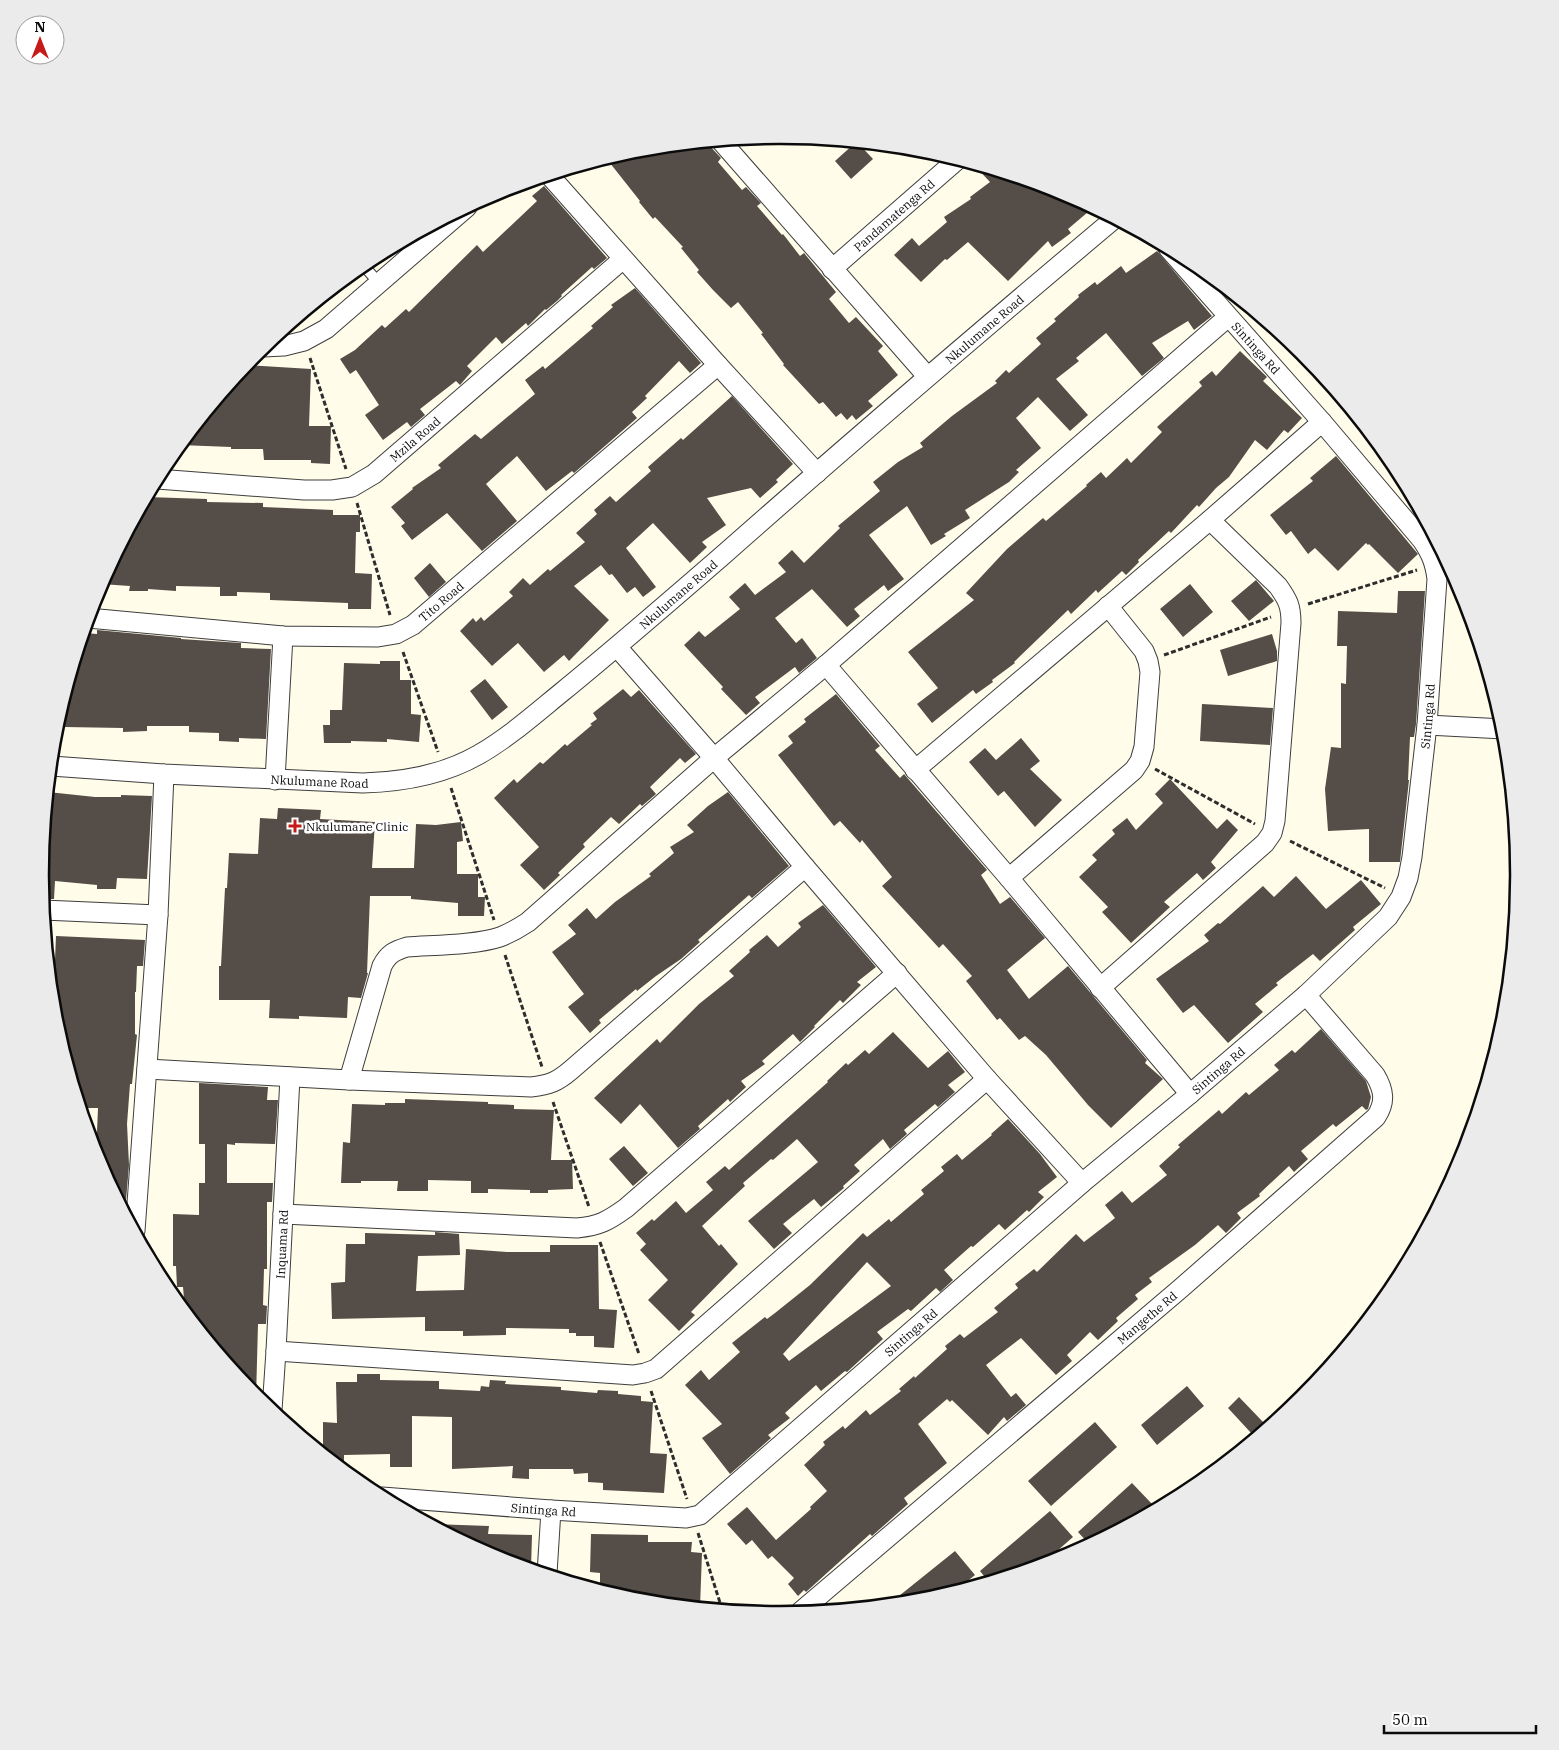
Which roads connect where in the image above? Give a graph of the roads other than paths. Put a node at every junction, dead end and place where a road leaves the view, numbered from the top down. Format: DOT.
graph roads {
  1 [pos="726,147"];
  2 [pos="951,165"];
  3 [pos="554,180"];
  4 [pos="1109,223"];
  5 [pos="446,225"];
  6 [pos="623,259"];
  7 [pos="1184,267"];
  8 [pos="832,269"];
  9 [pos="368,271"];
  10 [pos="379,283"];
  11 [pos="1228,316"];
  12 [pos="276,346"];
  13 [pos="718,365"];
  14 [pos="927,376"];
  15 [pos="1322,422"];
  16 [pos="817,472"];
  17 [pos="166,480"];
  18 [pos="1210,520"];
  19 [pos="1108,606"];
  20 [pos="96,619"];
  21 [pos="283,636"];
  22 [pos="617,648"];
  23 [pos="826,665"];
  24 [pos="1427,725"];
  25 [pos="1495,729"];
  26 [pos="714,758"];
  27 [pos="57,766"];
  28 [pos="915,770"];
  29 [pos="164,774"];
  30 [pos="274,780"];
  31 [pos="805,867"];
  32 [pos="1009,878"];
  33 [pos="50,910"];
  34 [pos="158,916"];
  35 [pos="896,973"];
  36 [pos="1100,988"];
  37 [pos="1306,995"];
  38 [pos="147,1069"];
  39 [pos="290,1076"];
  40 [pos="987,1078"];
  41 [pos="349,1080"];
  42 [pos="1190,1094"];
  43 [pos="1082,1184"];
  44 [pos="284,1214"];
  45 [pos="136,1220"];
  46 [pos="276,1351"];
  47 [pos="273,1401"];
  48 [pos="412,1506"];
  49 [pos="551,1510"];
  50 [pos="547,1568"];
  51 [pos="808,1605"];
  1 -- 8 [label="street"];
  2 -- 8 [label="street, Pandamatenga Rd"];
  3 -- 6 [label="street"];
  4 -- 14 [label="street, Nkulumane Road"];
  5 -- 10 [label="street"];
  6 -- 13 [label="street"];
  6 -- 17 [label="street, Mzila Road"];
  7 -- 11 [label="street, Sintinga Rd"];
  8 -- 14 [label="street"];
  9 -- 10 [label="lane"];
  10 -- 12 [label="street"];
  11 -- 15 [label="street, Sintinga Rd"];
  11 -- 23 [label="street"];
  13 -- 16 [label="street"];
  13 -- 21 [label="street, Tito Road"];
  14 -- 16 [label="street, Nkulumane Road"];
  15 -- 18 [label="street"];
  15 -- 24 [label="street, Sintinga Rd"];
  16 -- 22 [label="street, Nkulumane Road"];
  18 -- 19 [label="street"];
  18 -- 36 [label="street"];
  19 -- 28 [label="street"];
  19 -- 32 [label="street"];
  20 -- 21 [label="street, Tito Road"];
  21 -- 30 [label="street"];
  22 -- 26 [label="street"];
  22 -- 30 [label="street, Nkulumane Road"];
  23 -- 26 [label="street"];
  23 -- 28 [label="street"];
  24 -- 25 [label="street"];
  24 -- 37 [label="street, Sintinga Rd"];
  26 -- 31 [label="street"];
  26 -- 41 [label="street"];
  27 -- 29 [label="street, Nkulumane Road"];
  28 -- 32 [label="street"];
  29 -- 30 [label="street, Nkulumane Road"];
  29 -- 34 [label="street"];
  31 -- 35 [label="street"];
  31 -- 41 [label="street"];
  32 -- 36 [label="street"];
  33 -- 34 [label="street"];
  34 -- 38 [label="street"];
  35 -- 40 [label="street"];
  35 -- 44 [label="street"];
  36 -- 42 [label="street"];
  37 -- 42 [label="street, Sintinga Rd"];
  37 -- 51 [label="street, Mangethe Rd"];
  38 -- 39 [label="street"];
  38 -- 45 [label="street"];
  39 -- 41 [label="street"];
  39 -- 44 [label="street, Inquama Rd"];
  40 -- 43 [label="street"];
  40 -- 46 [label="street"];
  42 -- 43 [label="street, Sintinga Rd"];
  43 -- 49 [label="street, Sintinga Rd"];
  44 -- 46 [label="street, Inquama Rd"];
  46 -- 47 [label="street, Inquama Rd"];
  48 -- 49 [label="street, Sintinga Rd"];
  49 -- 50 [label="street"];
}
